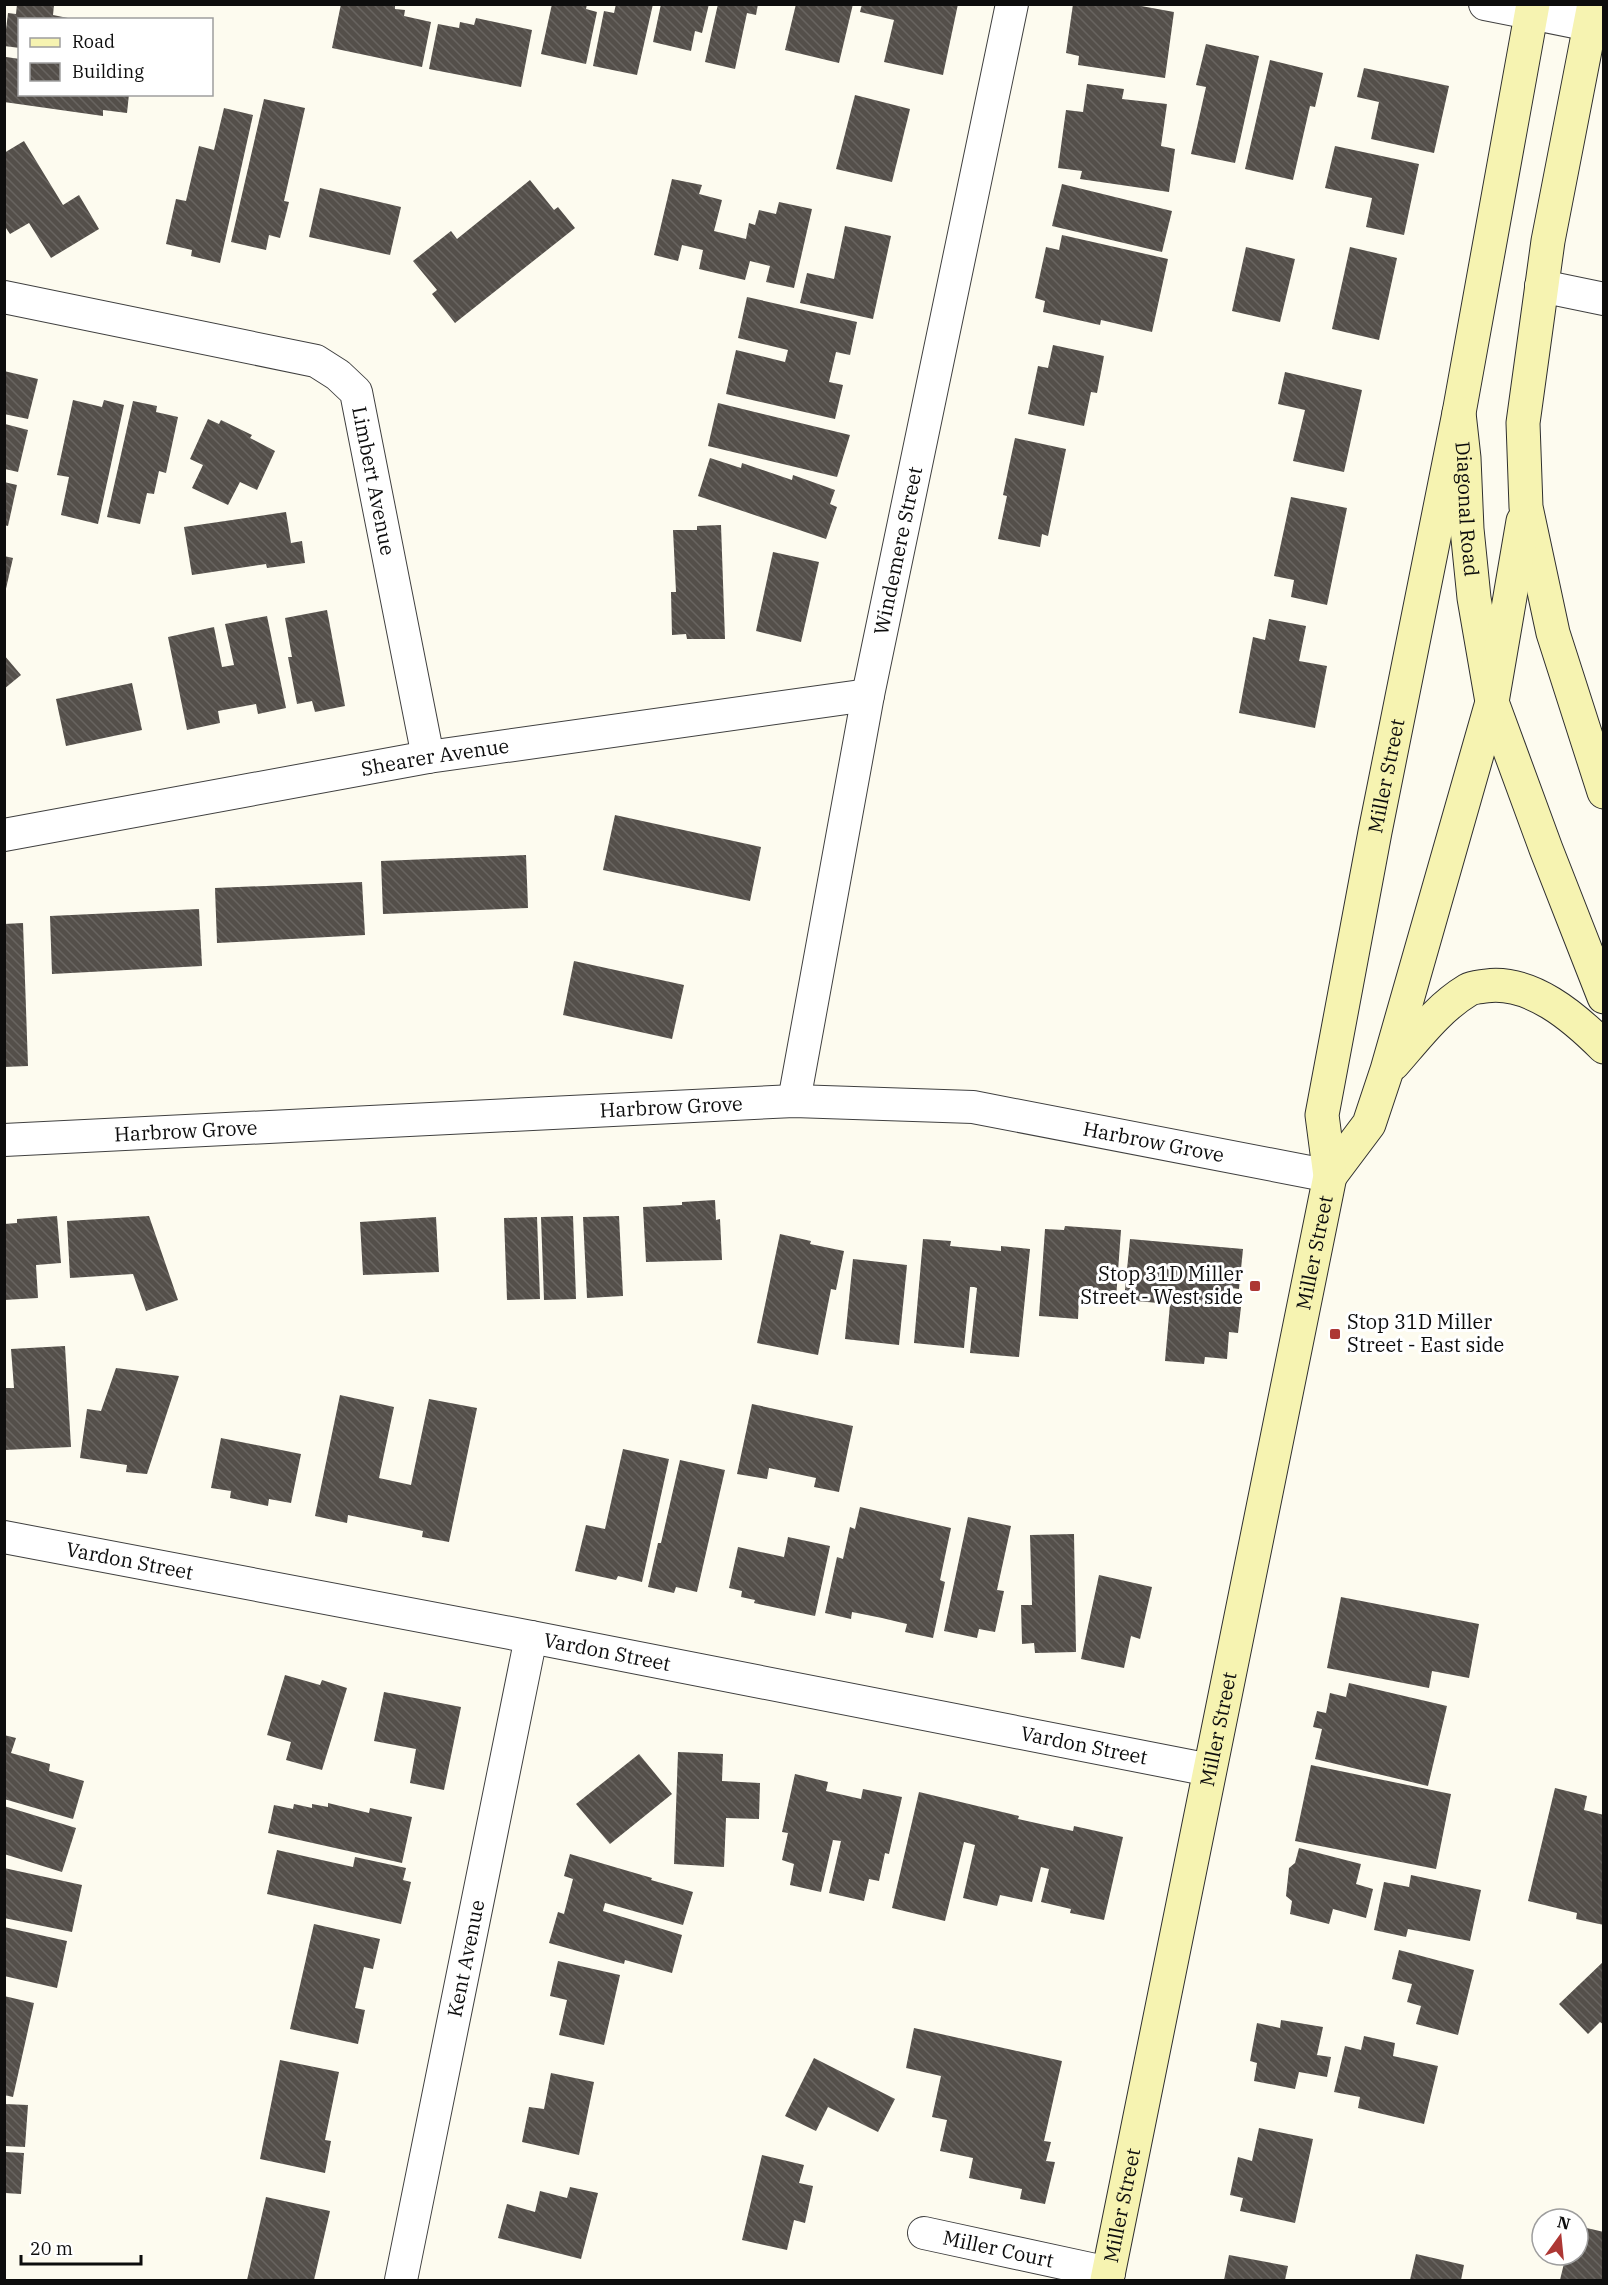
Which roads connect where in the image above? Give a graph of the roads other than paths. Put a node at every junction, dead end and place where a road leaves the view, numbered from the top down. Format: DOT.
graph roads {
  1 [pos="1012,4"];
  2 [pos="1485,4"];
  3 [pos="1533,9"];
  4 [pos="1592,15"];
  5 [pos="1541,286"];
  6 [pos="4,297"];
  7 [pos="1604,299"];
  8 [pos="1459,413"];
  9 [pos="1526,507"];
  10 [pos="868,695"];
  11 [pos="1492,702"];
  12 [pos="428,757"];
  13 [pos="1604,792"];
  14 [pos="4,835"];
  15 [pos="1604,997"];
  16 [pos="1604,1047"];
  17 [pos="1387,1070"];
  18 [pos="794,1101"];
  19 [pos="4,1140"];
  20 [pos="1330,1176"];
  21 [pos="4,1537"];
  22 [pos="531,1636"];
  23 [pos="1210,1770"];
  24 [pos="924,2233"];
  25 [pos="1108,2277"];
  26 [pos="401,2280"];
  1 -- 10 [label="street, Windemere Street"];
  2 -- 3 [label="street"];
  3 -- 4 [label="street"];
  3 -- 8 [label="street, Diagonal Road"];
  4 -- 5 [label="street"];
  5 -- 7 [label="street"];
  5 -- 9 [label="street"];
  6 -- 12 [label="street, Limbert Avenue"];
  8 -- 11 [label="street, Diagonal Road"];
  8 -- 20 [label="street, Miller Street"];
  9 -- 11 [label="street, Miller Street"];
  9 -- 13 [label="street"];
  10 -- 12 [label="street, Shearer Avenue"];
  10 -- 18 [label="street, Windemere Street"];
  11 -- 15 [label="street, Diagonal Road"];
  11 -- 17 [label="street, Miller Street"];
  12 -- 14 [label="street, Shearer Avenue"];
  16 -- 17 [label="street"];
  17 -- 20 [label="street, Miller Street"];
  18 -- 19 [label="street, Harbrow Grove"];
  18 -- 20 [label="street, Harbrow Grove"];
  20 -- 23 [label="street, Miller Street"];
  21 -- 22 [label="street, Vardon Street"];
  22 -- 23 [label="street, Vardon Street"];
  22 -- 26 [label="street, Kent Avenue"];
  23 -- 25 [label="street, Miller Street"];
  24 -- 25 [label="street, Miller Court"];
}
